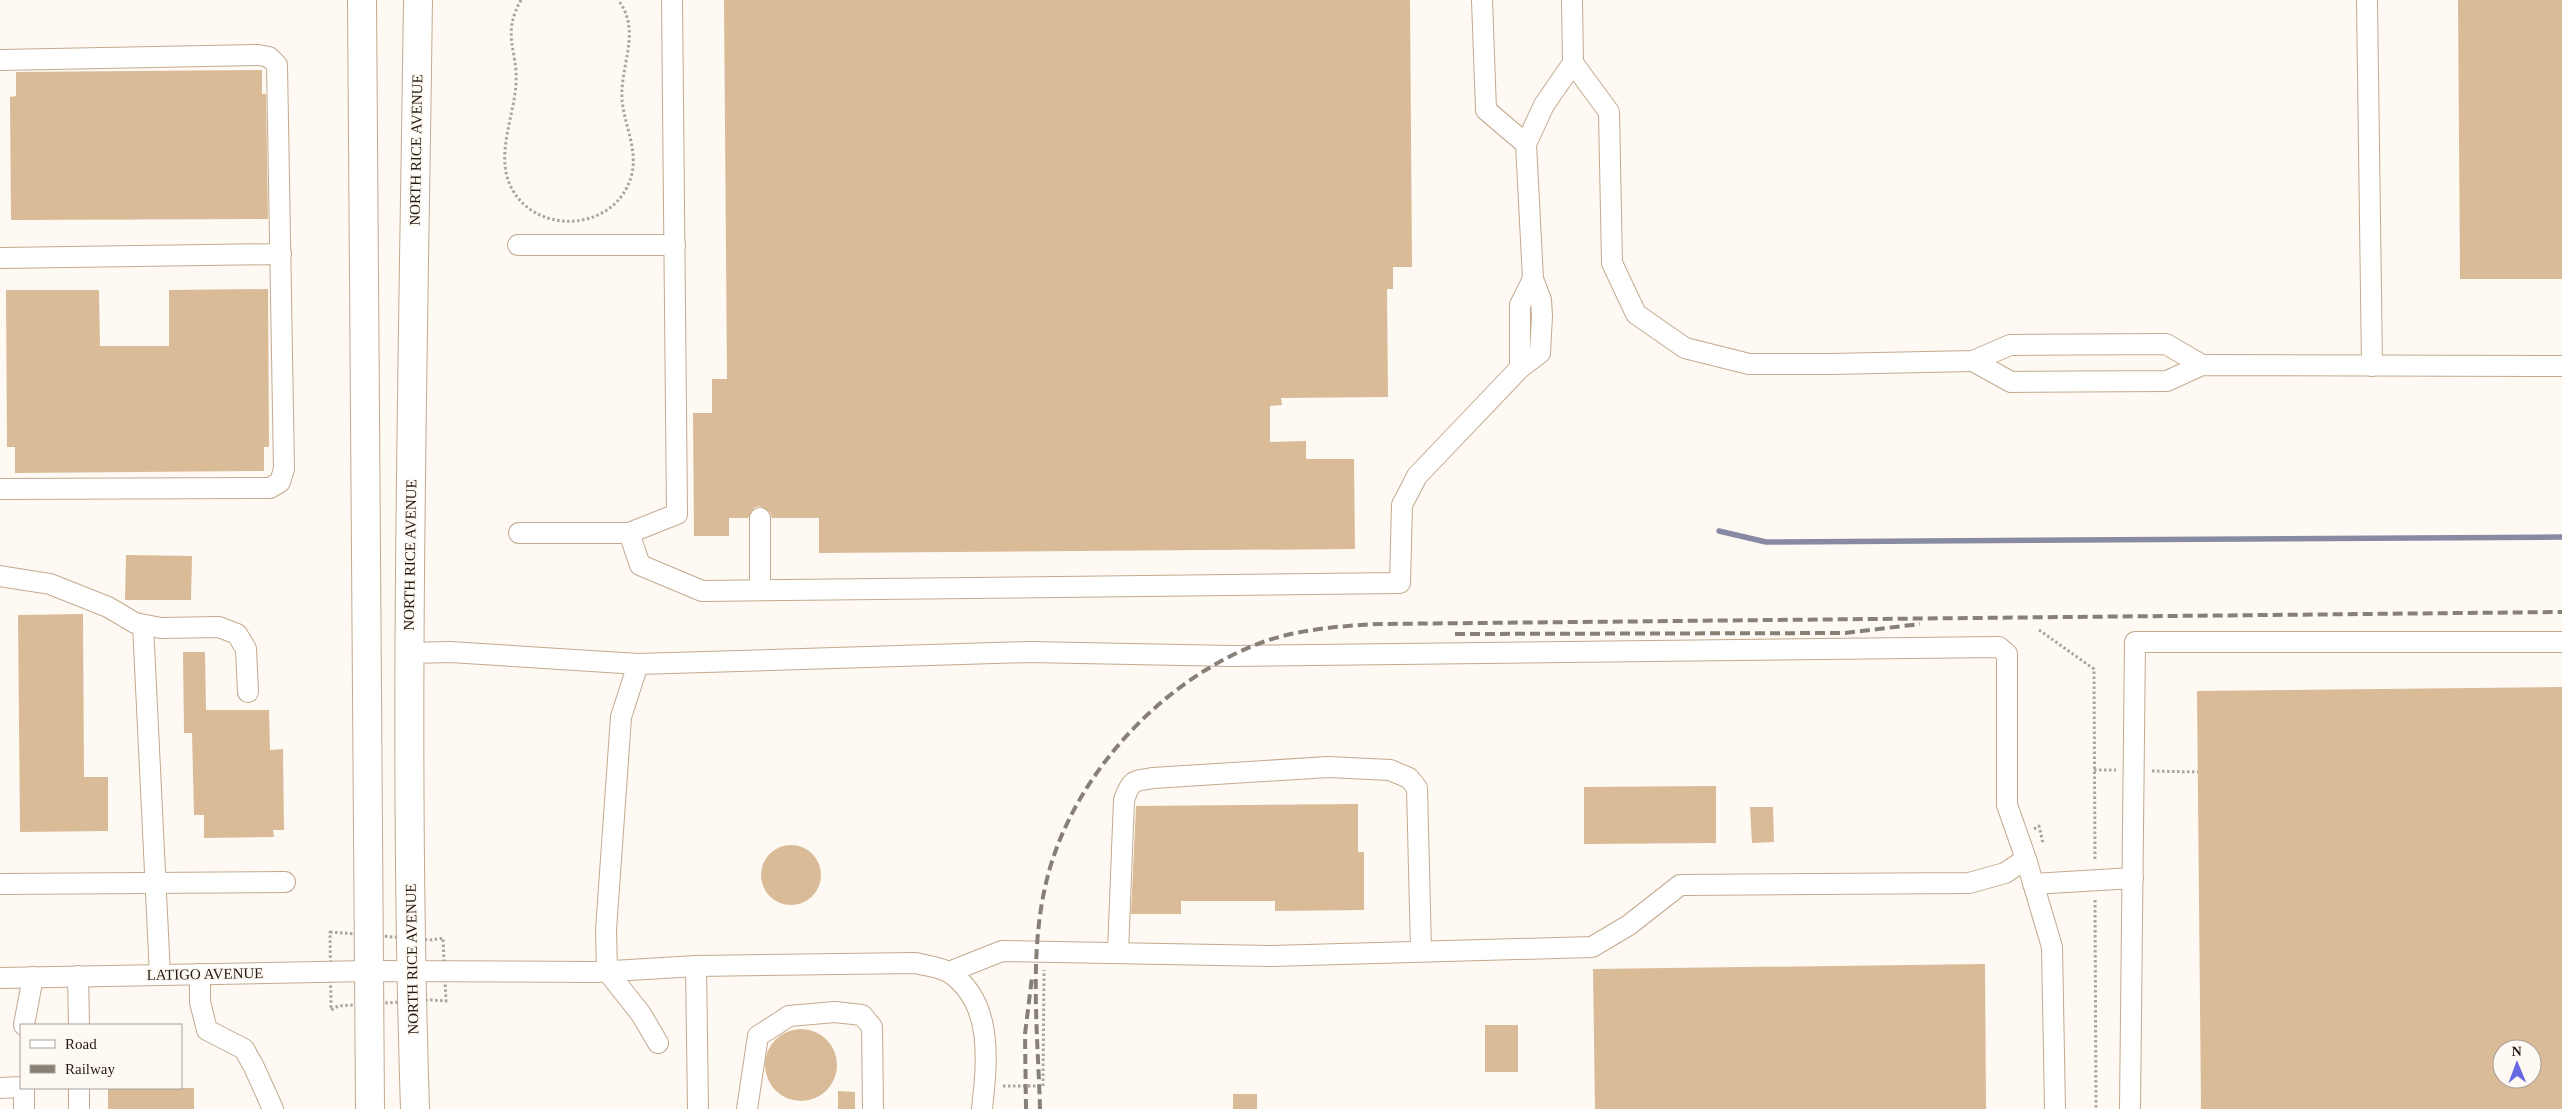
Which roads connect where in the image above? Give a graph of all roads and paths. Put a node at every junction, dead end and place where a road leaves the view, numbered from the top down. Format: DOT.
graph roads {
  1 [pos="362,0"];
  2 [pos="418,0"];
  3 [pos="521,0"];
  4 [pos="619,0"];
  5 [pos="672,0"];
  6 [pos="1482,0"];
  7 [pos="1572,0"];
  8 [pos="2368,0"];
  9 [pos="0,60"];
  10 [pos="1573,64"];
  11 [pos="1526,144"];
  12 [pos="675,244"];
  13 [pos="518,245"];
  14 [pos="281,254"];
  15 [pos="0,258"];
  16 [pos="1973,361"];
  17 [pos="2202,365"];
  18 [pos="2372,366"];
  19 [pos="2562,366"];
  20 [pos="0,489"];
  21 [pos="760,518"];
  22 [pos="629,533"];
  23 [pos="518,534"];
  24 [pos="0,576"];
  25 [pos="760,590"];
  26 [pos="143,625"];
  27 [pos="2039,630"];
  28 [pos="2562,642"];
  29 [pos="409,653"];
  30 [pos="638,664"];
  31 [pos="248,692"];
  32 [pos="2026,859"];
  33 [pos="2133,878"];
  34 [pos="2095,881"];
  35 [pos="156,882"];
  36 [pos="286,882"];
  37 [pos="0,884"];
  38 [pos="2033,884"];
  39 [pos="1421,950"];
  40 [pos="1118,952"];
  41 [pos="696,966"];
  42 [pos="370,971"];
  43 [pos="411,971"];
  44 [pos="607,971"];
  45 [pos="949,972"];
  46 [pos="200,974"];
  47 [pos="160,975"];
  48 [pos="78,976"];
  49 [pos="33,977"];
  50 [pos="0,978"];
  51 [pos="24,1024"];
  52 [pos="79,1024"];
  53 [pos="658,1042"];
  54 [pos="0,1088"];
  55 [pos="20,1088"];
  56 [pos="23,1089"];
  57 [pos="79,1089"];
  58 [pos="24,1109"];
  59 [pos="79,1109"];
  60 [pos="273,1109"];
  61 [pos="370,1109"];
  62 [pos="415,1109"];
  63 [pos="698,1109"];
  64 [pos="747,1109"];
  65 [pos="873,1109"];
  66 [pos="982,1109"];
  67 [pos="2056,1109"];
  68 [pos="2096,1109"];
  69 [pos="2130,1109"];
  1 -- 42 [label="highway"];
  2 -- 29 [label="highway, NORTH RICE AVENUE"];
  3 -- 4 [label="path"];
  5 -- 12 [label="street"];
  6 -- 11 [label="street"];
  7 -- 10 [label="street"];
  8 -- 18 [label="street"];
  9 -- 14 [label="street"];
  10 -- 11 [label="street"];
  10 -- 16 [label="street"];
  11 -- 25 [label="street"];
  12 -- 13 [label="street"];
  12 -- 22 [label="street"];
  14 -- 15 [label="street"];
  14 -- 20 [label="street"];
  16 -- 17 [label="street"];
  16 -- 17 [label="street"];
  17 -- 18 [label="street"];
  18 -- 19 [label="street"];
  21 -- 25 [label="street"];
  22 -- 23 [label="street"];
  22 -- 25 [label="street"];
  24 -- 26 [label="street"];
  26 -- 31 [label="street"];
  26 -- 35 [label="street"];
  27 -- 34 [label="path"];
  28 -- 33 [label="street"];
  29 -- 30 [label="street"];
  29 -- 43 [label="highway, NORTH RICE AVENUE"];
  30 -- 32 [label="street"];
  30 -- 44 [label="street"];
  32 -- 38 [label="street"];
  32 -- 39 [label="street"];
  33 -- 34 [label="street"];
  33 -- 69 [label="street"];
  34 -- 38 [label="street"];
  34 -- 68 [label="path"];
  35 -- 36 [label="street"];
  35 -- 37 [label="street"];
  35 -- 47 [label="street"];
  38 -- 67 [label="street"];
  39 -- 40 [label="street"];
  39 -- 40 [label="street"];
  40 -- 45 [label="street"];
  41 -- 44 [label="street, LATIGO AVENUE"];
  41 -- 45 [label="street, LATIGO AVENUE"];
  41 -- 63 [label="street"];
  42 -- 43 [label="street, LATIGO AVENUE"];
  42 -- 46 [label="street, LATIGO AVENUE"];
  42 -- 61 [label="highway"];
  43 -- 44 [label="street, LATIGO AVENUE"];
  43 -- 62 [label="highway, NORTH RICE AVENUE"];
  44 -- 53 [label="street"];
  45 -- 66 [label="street"];
  46 -- 47 [label="street, LATIGO AVENUE"];
  46 -- 60 [label="street"];
  47 -- 48 [label="street, LATIGO AVENUE"];
  48 -- 49 [label="street, LATIGO AVENUE"];
  48 -- 52 [label="street"];
  49 -- 50 [label="street, LATIGO AVENUE"];
  49 -- 51 [label="street"];
  54 -- 55 [label="street"];
  56 -- 58 [label="street"];
  57 -- 59 [label="street"];
  64 -- 65 [label="street"];
}
